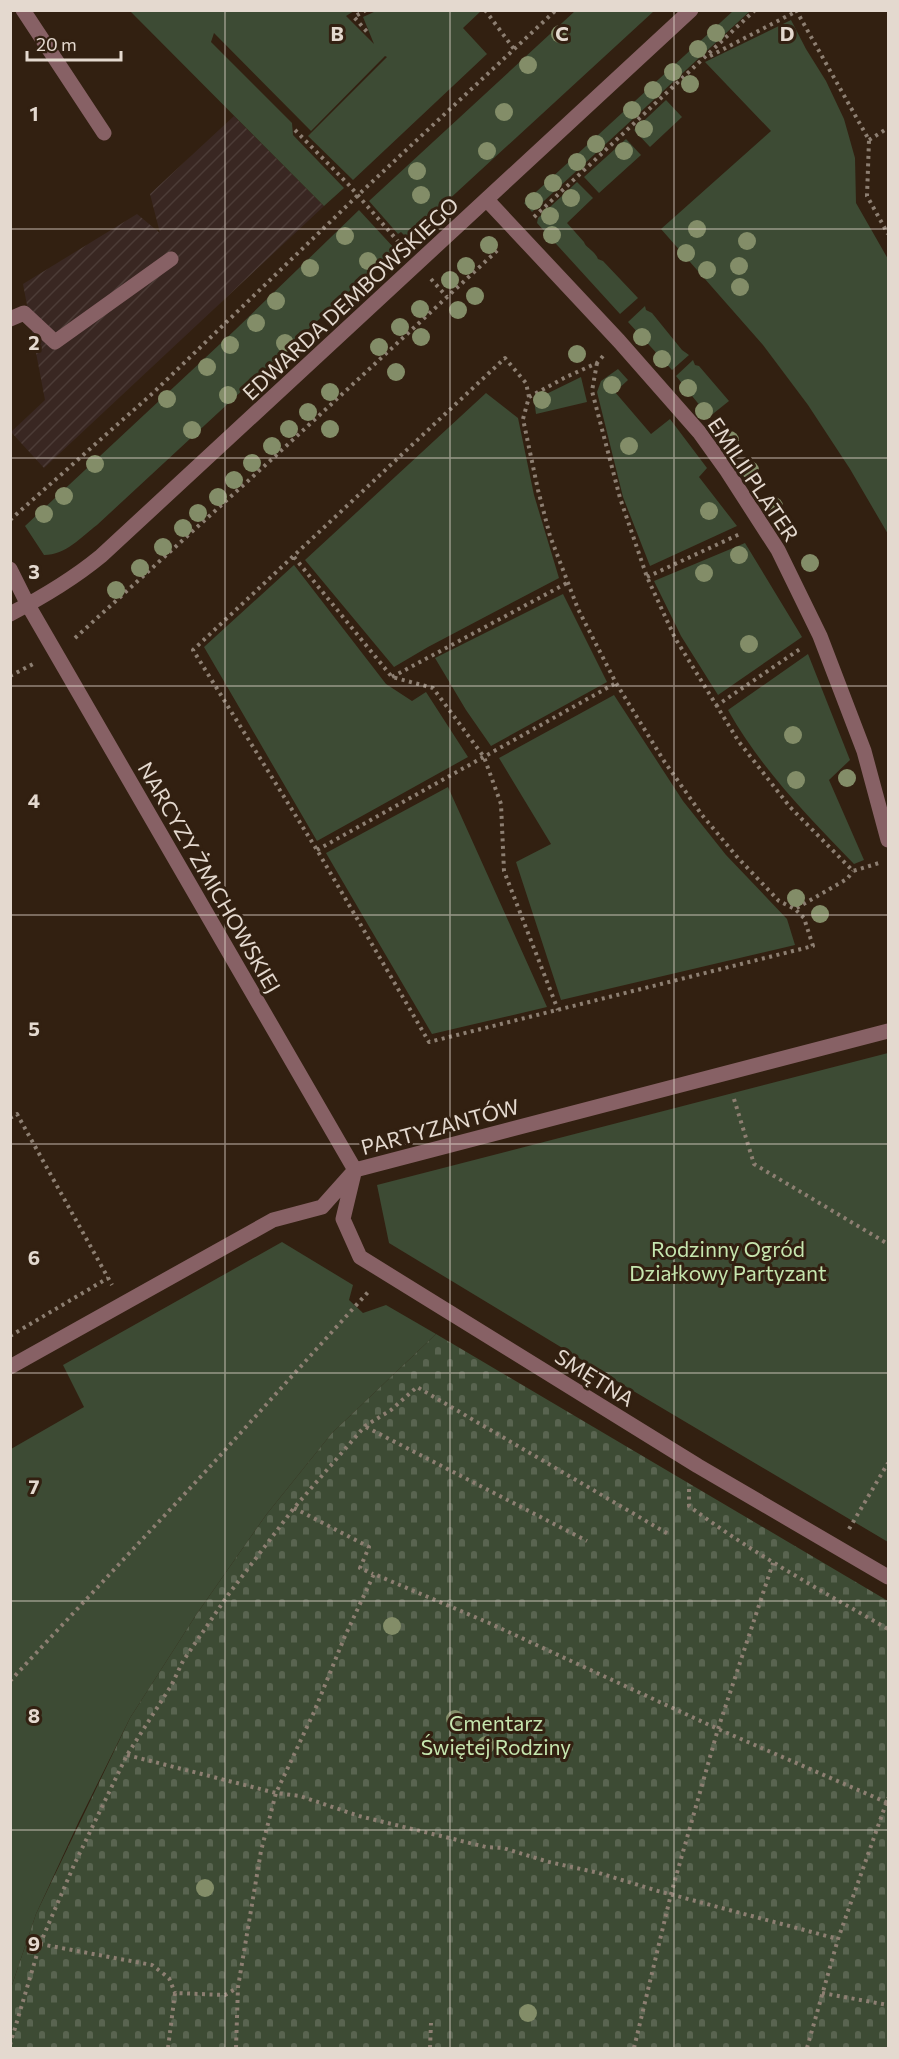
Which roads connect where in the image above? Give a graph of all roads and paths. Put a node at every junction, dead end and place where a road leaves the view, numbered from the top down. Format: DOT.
graph roads {
  1 [pos="23,10"];
  2 [pos="366,10"];
  3 [pos="485,10"];
  4 [pos="556,10"];
  5 [pos="691,10"];
  6 [pos="755,10"];
  7 [pos="796,11"];
  8 [pos="368,33"];
  9 [pos="514,49"];
  10 [pos="704,59"];
  11 [pos="888,128"];
  12 [pos="295,130"];
  13 [pos="104,133"];
  14 [pos="869,140"];
  15 [pos="357,196"];
  16 [pos="487,200"];
  17 [pos="536,215"];
  18 [pos="888,234"];
  19 [pos="503,246"];
  20 [pos="405,249"];
  21 [pos="171,259"];
  22 [pos="431,279"];
  23 [pos="447,297"];
  24 [pos="10,319"];
  25 [pos="620,341"];
  26 [pos="597,363"];
  27 [pos="529,398"];
  28 [pos="10,520"];
  29 [pos="761,524"];
  30 [pos="294,557"];
  31 [pos="10,569"];
  32 [pos="647,577"];
  33 [pos="567,583"];
  34 [pos="28,605"];
  35 [pos="10,614"];
  36 [pos="820,636"];
  37 [pos="74,639"];
  38 [pos="392,677"];
  39 [pos="616,683"];
  40 [pos="716,706"];
  41 [pos="484,757"];
  42 [pos="888,840"];
  43 [pos="317,850"];
  44 [pos="881,862"];
  45 [pos="854,871"];
  46 [pos="795,909"];
  47 [pos="558,1010"];
  48 [pos="888,1031"];
  49 [pos="734,1100"];
  50 [pos="10,1118"];
  51 [pos="355,1170"];
  52 [pos="888,1244"];
  53 [pos="385,1272"];
  54 [pos="108,1278"];
  55 [pos="122,1304"];
  56 [pos="10,1336"];
  57 [pos="10,1367"];
  58 [pos="365,1426"];
  59 [pos="888,1463"];
  60 [pos="689,1506"];
  61 [pos="294,1508"];
  62 [pos="670,1535"];
  63 [pos="587,1541"];
  64 [pos="837,1547"];
  65 [pos="773,1563"];
  66 [pos="374,1574"];
  67 [pos="888,1577"];
  68 [pos="888,1629"];
  69 [pos="10,1681"];
  70 [pos="718,1729"];
  71 [pos="127,1755"];
  72 [pos="276,1793"];
  73 [pos="888,1801"];
  74 [pos="671,1894"];
  75 [pos="838,1939"];
  76 [pos="40,1944"];
  77 [pos="238,1988"];
  78 [pos="175,1993"];
  79 [pos="822,1993"];
  80 [pos="888,2005"];
  81 [pos="432,2023"];
  82 [pos="10,2045"];
  83 [pos="168,2049"];
  84 [pos="236,2049"];
  85 [pos="429,2049"];
  86 [pos="634,2049"];
  87 [pos="807,2049"];
  1 -- 13 [label="street"];
  2 -- 8 [label="path"];
  3 -- 9 [label="path"];
  4 -- 9 [label="path"];
  5 -- 16 [label="street, EDWARDA DEMBOWSKIEGO"];
  6 -- 10 [label="path"];
  7 -- 10 [label="path"];
  7 -- 14 [label="path"];
  9 -- 15 [label="path"];
  10 -- 17 [label="path"];
  11 -- 14 [label="path"];
  12 -- 15 [label="path"];
  14 -- 18 [label="path"];
  15 -- 20 [label="path"];
  15 -- 28 [label="path"];
  16 -- 25 [label="street, EMILII PLATER"];
  16 -- 34 [label="street, EDWARDA DEMBOWSKIEGO"];
  19 -- 23 [label="path"];
  21 -- 24 [label="street"];
  22 -- 23 [label="path"];
  23 -- 37 [label="path"];
  25 -- 26 [label="path"];
  25 -- 29 [label="street, EMILII PLATER"];
  26 -- 27 [label="path"];
  26 -- 32 [label="path"];
  27 -- 30 [label="path"];
  27 -- 33 [label="path"];
  29 -- 32 [label="path"];
  29 -- 36 [label="street, EMILII PLATER"];
  30 -- 38 [label="path"];
  30 -- 43 [label="path"];
  31 -- 34 [label="street, NARCYZY ŻMICHOWSKIEJ"];
  32 -- 40 [label="path"];
  33 -- 38 [label="path"];
  33 -- 39 [label="path"];
  34 -- 35 [label="street, EDWARDA DEMBOWSKIEGO"];
  34 -- 51 [label="street, NARCYZY ŻMICHOWSKIEJ"];
  36 -- 40 [label="path"];
  36 -- 42 [label="street, EMILII PLATER"];
  38 -- 41 [label="path"];
  39 -- 41 [label="path"];
  39 -- 46 [label="path"];
  40 -- 45 [label="path"];
  41 -- 43 [label="path"];
  41 -- 47 [label="path"];
  43 -- 47 [label="path"];
  44 -- 45 [label="path"];
  45 -- 46 [label="path"];
  46 -- 47 [label="path"];
  48 -- 51 [label="street, PARTYZANTÓW"];
  49 -- 52 [label="path"];
  50 -- 54 [label="path"];
  51 -- 53 [label="street, SMĘTNA"];
  51 -- 55 [label="street, PARTYZANTÓW"];
  53 -- 64 [label="street, SMĘTNA"];
  53 -- 69 [label="path"];
  54 -- 55 [label="path"];
  54 -- 56 [label="path"];
  55 -- 57 [label="street, PARTYZANTÓW"];
  58 -- 61 [label="path"];
  58 -- 62 [label="path"];
  58 -- 63 [label="path"];
  59 -- 64 [label="path"];
  60 -- 65 [label="path"];
  61 -- 66 [label="path"];
  61 -- 71 [label="path"];
  64 -- 67 [label="street, SMĘTNA"];
  65 -- 68 [label="path"];
  65 -- 70 [label="path"];
  66 -- 70 [label="path"];
  66 -- 72 [label="path"];
  70 -- 73 [label="path"];
  70 -- 74 [label="path"];
  71 -- 72 [label="path"];
  71 -- 76 [label="path"];
  72 -- 74 [label="path"];
  72 -- 77 [label="path"];
  73 -- 75 [label="path"];
  74 -- 75 [label="path"];
  74 -- 86 [label="path"];
  75 -- 79 [label="path"];
  76 -- 78 [label="path"];
  76 -- 82 [label="path"];
  77 -- 78 [label="path"];
  77 -- 84 [label="path"];
  78 -- 83 [label="path"];
  79 -- 80 [label="path"];
  79 -- 87 [label="path"];
  81 -- 85 [label="path"];
}
